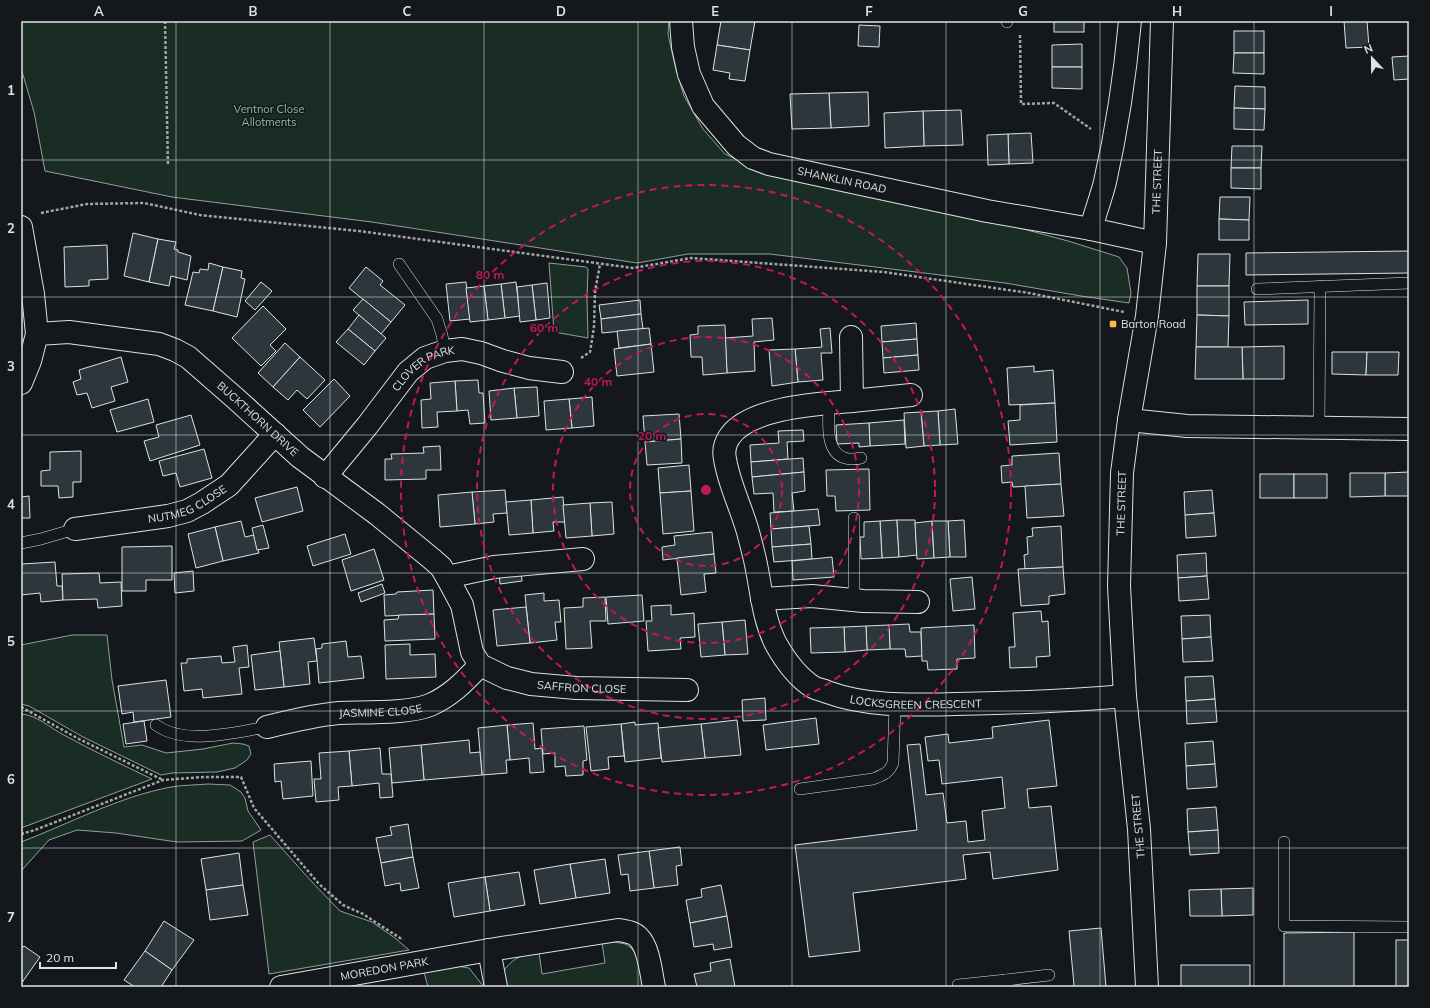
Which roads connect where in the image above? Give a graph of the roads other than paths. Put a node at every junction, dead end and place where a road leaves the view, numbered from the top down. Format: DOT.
graph roads {
  1 [pos="681,21"];
  2 [pos="1130,21"];
  3 [pos="1162,21"];
  4 [pos="28,221"];
  5 [pos="1091,229"];
  6 [pos="1155,243"];
  7 [pos="399,264"];
  8 [pos="1409,283"];
  9 [pos="1320,286"];
  10 [pos="1257,289"];
  11 [pos="37,334"];
  12 [pos="851,337"];
  13 [pos="445,350"];
  14 [pos="562,372"];
  15 [pos="21,382"];
  16 [pos="911,395"];
  17 [pos="852,402"];
  18 [pos="829,404"];
  19 [pos="1129,420"];
  20 [pos="1319,428"];
  21 [pos="1409,429"];
  22 [pos="275,434"];
  23 [pos="861,458"];
  24 [pos="325,477"];
  25 [pos="854,518"];
  26 [pos="75,529"];
  27 [pos="21,543"];
  28 [pos="583,559"];
  29 [pos="448,577"];
  30 [pos="762,599"];
  31 [pos="854,600"];
  32 [pos="918,602"];
  33 [pos="480,665"];
  34 [pos="687,690"];
  35 [pos="1125,696"];
  36 [pos="895,705"];
  37 [pos="156,725"];
  38 [pos="267,727"];
  39 [pos="800,789"];
  40 [pos="1284,842"];
  41 [pos="1409,927"];
  42 [pos="489,950"];
  43 [pos="1048,975"];
  44 [pos="1006,983"];
  45 [pos="958,985"];
  46 [pos="281,987"];
  47 [pos="496,987"];
  48 [pos="654,987"];
  49 [pos="1147,987"];
  1 -- 5 [label="street, SHANKLIN ROAD"];
  2 -- 5 [label="street"];
  3 -- 6 [label="street, THE STREET"];
  4 -- 11 [label="street"];
  5 -- 6 [label="street, SHANKLIN ROAD"];
  6 -- 19 [label="street, THE STREET"];
  7 -- 13 [label="lane"];
  8 -- 9 [label="lane"];
  9 -- 10 [label="lane"];
  9 -- 20 [label="lane"];
  11 -- 15 [label="street"];
  11 -- 22 [label="street, BUCKTHORN DRIVE"];
  12 -- 17 [label="street"];
  13 -- 14 [label="street, CLOVER PARK"];
  13 -- 24 [label="street, CLOVER PARK"];
  16 -- 17 [label="street, LOCKSGREEN CRESCENT"];
  17 -- 18 [label="street, LOCKSGREEN CRESCENT"];
  18 -- 23 [label="lane"];
  18 -- 30 [label="street, LOCKSGREEN CRESCENT"];
  19 -- 20 [label="street"];
  19 -- 35 [label="street, THE STREET"];
  20 -- 21 [label="street"];
  22 -- 24 [label="street, BUCKTHORN DRIVE"];
  22 -- 26 [label="street, NUTMEG CLOSE"];
  24 -- 29 [label="street, BUCKTHORN DRIVE"];
  25 -- 31 [label="lane"];
  26 -- 27 [label="lane"];
  28 -- 29 [label="street"];
  29 -- 33 [label="street, BUCKTHORN DRIVE"];
  30 -- 31 [label="street"];
  30 -- 36 [label="street, LOCKSGREEN CRESCENT"];
  31 -- 32 [label="street"];
  33 -- 34 [label="street, SAFFRON CLOSE"];
  33 -- 38 [label="street, JASMINE CLOSE"];
  35 -- 36 [label="street, LOCKSGREEN CRESCENT"];
  35 -- 49 [label="street, THE STREET"];
  36 -- 39 [label="lane"];
  37 -- 38 [label="lane"];
  40 -- 41 [label="lane"];
  42 -- 46 [label="street, MOREDON PARK"];
  42 -- 47 [label="street"];
  42 -- 48 [label="street, MOREDON PARK"];
  43 -- 44 [label="lane"];
  44 -- 45 [label="lane"];
}
